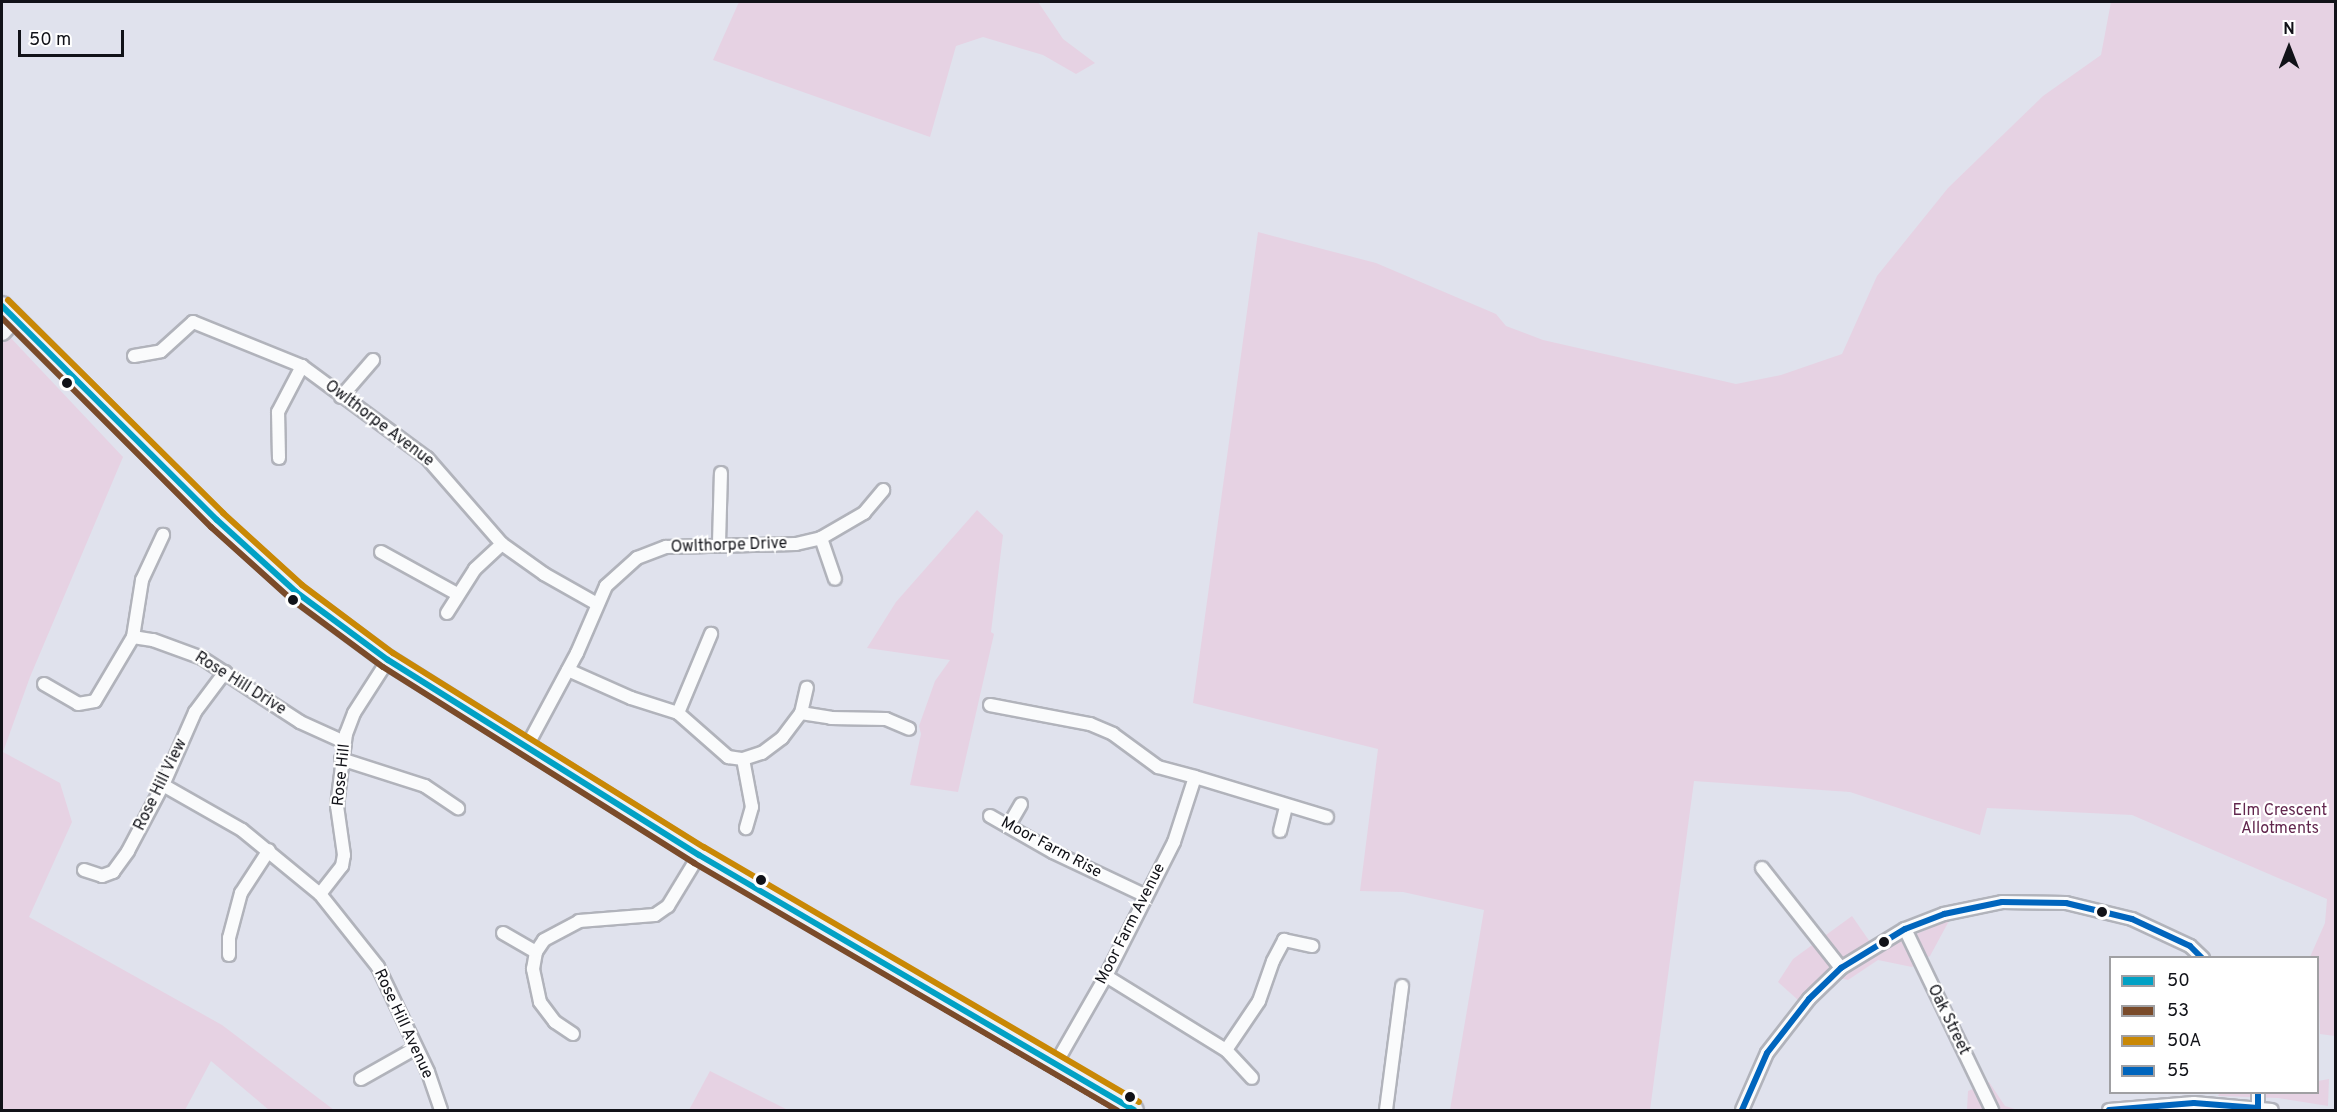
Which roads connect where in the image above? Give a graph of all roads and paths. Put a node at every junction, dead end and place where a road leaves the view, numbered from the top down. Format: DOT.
graph roads {
  1 [pos="2,306"];
  2 [pos="7,326"];
  3 [pos="134,356"];
  4 [pos="373,360"];
  5 [pos="302,366"];
  6 [pos="341,397"];
  7 [pos="279,458"];
  8 [pos="721,473"];
  9 [pos="883,490"];
  10 [pos="163,535"];
  11 [pos="821,538"];
  12 [pos="719,543"];
  13 [pos="502,544"];
  14 [pos="381,552"];
  15 [pos="835,579"];
  16 [pos="457,594"];
  17 [pos="597,604"];
  18 [pos="447,613"];
  19 [pos="711,634"];
  20 [pos="133,637"];
  21 [pos="388,660"];
  22 [pos="568,670"];
  23 [pos="225,672"];
  24 [pos="44,684"];
  25 [pos="807,688"];
  26 [pos="990,705"];
  27 [pos="678,713"];
  28 [pos="801,713"];
  29 [pos="909,729"];
  30 [pos="344,742"];
  31 [pos="526,748"];
  32 [pos="341,759"];
  33 [pos="743,759"];
  34 [pos="1195,777"];
  35 [pos="163,785"];
  36 [pos="1021,804"];
  37 [pos="1286,807"];
  38 [pos="458,808"];
  39 [pos="990,816"];
  40 [pos="1327,817"];
  41 [pos="1009,825"];
  42 [pos="746,828"];
  43 [pos="1280,831"];
  44 [pos="269,850"];
  45 [pos="699,855"];
  46 [pos="1762,868"];
  47 [pos="84,870"];
  48 [pos="320,894"];
  49 [pos="1146,896"];
  50 [pos="1905,928"];
  51 [pos="503,933"];
  52 [pos="1312,946"];
  53 [pos="536,952"];
  54 [pos="229,955"];
  55 [pos="2202,956"];
  56 [pos="1841,968"];
  57 [pos="1106,976"];
  58 [pos="1402,986"];
  59 [pos="573,1034"];
  60 [pos="414,1049"];
  61 [pos="1226,1050"];
  62 [pos="1055,1065"];
  63 [pos="1252,1078"];
  64 [pos="361,1079"];
  65 [pos="2258,1094"];
  66 [pos="2194,1107"];
  67 [pos="2258,1108"];
  68 [pos="441,1110"];
  69 [pos="1134,1110"];
  70 [pos="1386,1110"];
  71 [pos="1742,1110"];
  72 [pos="1992,1110"];
  73 [pos="2109,1110"];
  74 [pos="2272,1110"];
  1 -- 2 [label="main road"];
  2 -- 21 [label="main road"];
  3 -- 5 [label="street, Owlthorpe Avenue"];
  4 -- 6 [label="street"];
  5 -- 6 [label="street, Owlthorpe Avenue"];
  5 -- 7 [label="street"];
  6 -- 13 [label="street, Owlthorpe Avenue"];
  8 -- 12 [label="street"];
  9 -- 11 [label="street, Owlthorpe Drive"];
  10 -- 20 [label="street"];
  11 -- 12 [label="street, Owlthorpe Drive"];
  11 -- 15 [label="street"];
  12 -- 17 [label="street, Owlthorpe Drive"];
  13 -- 16 [label="street"];
  13 -- 17 [label="street, Owlthorpe Avenue"];
  14 -- 16 [label="street"];
  16 -- 18 [label="street"];
  17 -- 22 [label="street, Owlthorpe Drive"];
  19 -- 27 [label="street"];
  20 -- 23 [label="street, Rose Hill Drive"];
  20 -- 24 [label="street"];
  21 -- 30 [label="street, Rose Hill"];
  21 -- 31 [label="main road"];
  22 -- 27 [label="street"];
  22 -- 31 [label="street, Owlthorpe Drive"];
  23 -- 30 [label="street, Rose Hill Drive"];
  23 -- 35 [label="street, Rose Hill View"];
  25 -- 28 [label="street"];
  26 -- 34 [label="street"];
  27 -- 33 [label="street"];
  28 -- 29 [label="street"];
  28 -- 33 [label="street"];
  30 -- 32 [label="street, Rose Hill"];
  31 -- 45 [label="main road"];
  32 -- 38 [label="street"];
  32 -- 48 [label="street, Rose Hill"];
  33 -- 42 [label="street"];
  34 -- 37 [label="street"];
  34 -- 49 [label="street, Moor Farm Avenue"];
  35 -- 44 [label="street, Rose Hill Avenue"];
  35 -- 47 [label="street, Rose Hill View"];
  36 -- 41 [label="street"];
  37 -- 40 [label="street"];
  37 -- 43 [label="street"];
  39 -- 41 [label="street, Moor Farm Rise"];
  41 -- 49 [label="street, Moor Farm Rise"];
  44 -- 48 [label="street, Rose Hill Avenue"];
  44 -- 54 [label="street"];
  45 -- 53 [label="street"];
  45 -- 62 [label="main road"];
  46 -- 56 [label="street"];
  48 -- 60 [label="street, Rose Hill Avenue"];
  49 -- 57 [label="street, Moor Farm Avenue"];
  50 -- 55 [label="street"];
  50 -- 56 [label="street"];
  50 -- 72 [label="street, Oak Street"];
  51 -- 53 [label="street"];
  52 -- 61 [label="street"];
  53 -- 59 [label="street"];
  56 -- 71 [label="street"];
  57 -- 61 [label="street"];
  57 -- 62 [label="street, Moor Farm Avenue"];
  58 -- 70 [label="street"];
  60 -- 64 [label="street"];
  60 -- 68 [label="street, Rose Hill Avenue"];
  61 -- 63 [label="street"];
  62 -- 69 [label="main road"];
  65 -- 67 [label="street"];
  66 -- 67 [label="street"];
  66 -- 73 [label="street"];
  67 -- 74 [label="street"];
}
